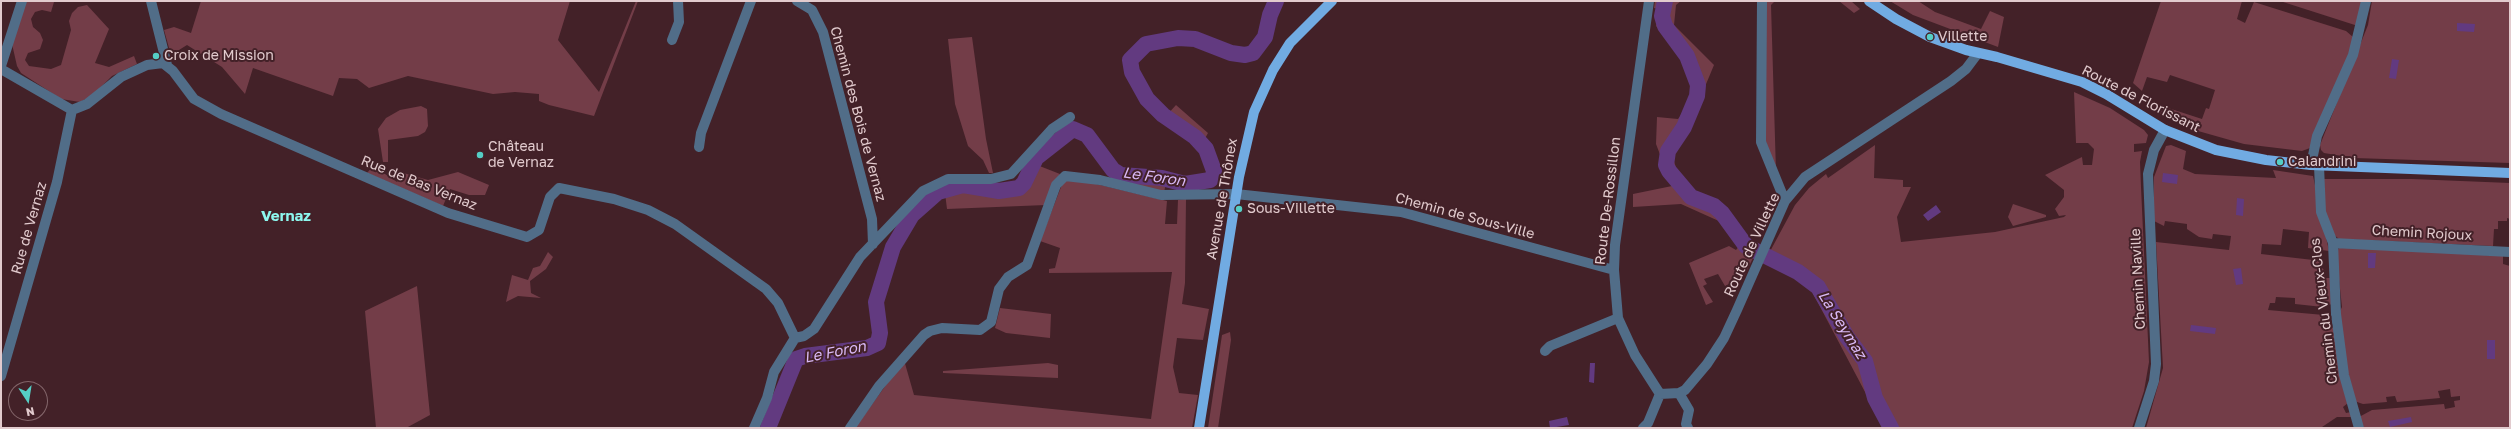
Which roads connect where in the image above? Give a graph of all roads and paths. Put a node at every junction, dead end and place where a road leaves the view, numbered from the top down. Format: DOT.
graph roads {
  1 [pos="22,1"];
  2 [pos="151,1"];
  3 [pos="678,1"];
  4 [pos="750,1"];
  5 [pos="797,1"];
  6 [pos="1332,1"];
  7 [pos="1649,1"];
  8 [pos="1762,1"];
  9 [pos="1869,1"];
  10 [pos="2366,1"];
  11 [pos="672,40"];
  12 [pos="1978,53"];
  13 [pos="167,65"];
  14 [pos="1,66"];
  15 [pos="1,69"];
  16 [pos="72,110"];
  17 [pos="1070,117"];
  18 [pos="2165,130"];
  19 [pos="699,147"];
  20 [pos="2315,166"];
  21 [pos="2510,173"];
  22 [pos="1236,194"];
  23 [pos="1785,201"];
  24 [pos="2333,243"];
  25 [pos="873,244"];
  26 [pos="2510,252"];
  27 [pos="1614,270"];
  28 [pos="1618,318"];
  29 [pos="795,338"];
  30 [pos="1545,351"];
  31 [pos="1,376"];
  32 [pos="1680,393"];
  33 [pos="1660,394"];
  34 [pos="754,428"];
  35 [pos="850,428"];
  36 [pos="1199,428"];
  37 [pos="1643,428"];
  38 [pos="1688,428"];
  39 [pos="2139,428"];
  40 [pos="2359,428"];
  1 -- 14 [label="street"];
  2 -- 13 [label="street"];
  3 -- 11 [label="street"];
  4 -- 19 [label="street"];
  5 -- 25 [label="street, Chemin des Bois de Vernaz"];
  6 -- 22 [label="main road, Avenue de Thônex"];
  7 -- 27 [label="street, Route De-Rossillon"];
  8 -- 23 [label="street"];
  9 -- 12 [label="main road, Route de Florissant"];
  10 -- 20 [label="street, Chemin du Vieux-Clos"];
  12 -- 18 [label="main road, Route de Florissant"];
  12 -- 23 [label="street, Route de Villette"];
  13 -- 16 [label="street"];
  13 -- 29 [label="street, Rue de Bas Vernaz"];
  15 -- 16 [label="street"];
  16 -- 31 [label="street, Rue de Vernaz"];
  17 -- 25 [label="street"];
  18 -- 20 [label="main road, Route de Florissant"];
  18 -- 39 [label="street, Chemin Naville"];
  20 -- 21 [label="main road, Route de Florissant"];
  20 -- 24 [label="street, Chemin du Vieux-Clos"];
  22 -- 27 [label="street, Chemin de Sous-Ville"];
  22 -- 35 [label="street, Chemin de Sous-Ville"];
  22 -- 36 [label="main road, Avenue de Thônex"];
  23 -- 32 [label="street, Route de Villette"];
  24 -- 26 [label="street, Chemin Rojoux"];
  24 -- 40 [label="street, Chemin du Vieux-Clos"];
  25 -- 29 [label="street"];
  27 -- 28 [label="street, Route De-Rossillon"];
  28 -- 30 [label="street"];
  28 -- 33 [label="street, Route De-Rossillon"];
  29 -- 34 [label="street"];
  32 -- 33 [label="street"];
  32 -- 38 [label="street"];
  33 -- 37 [label="street"];
}
